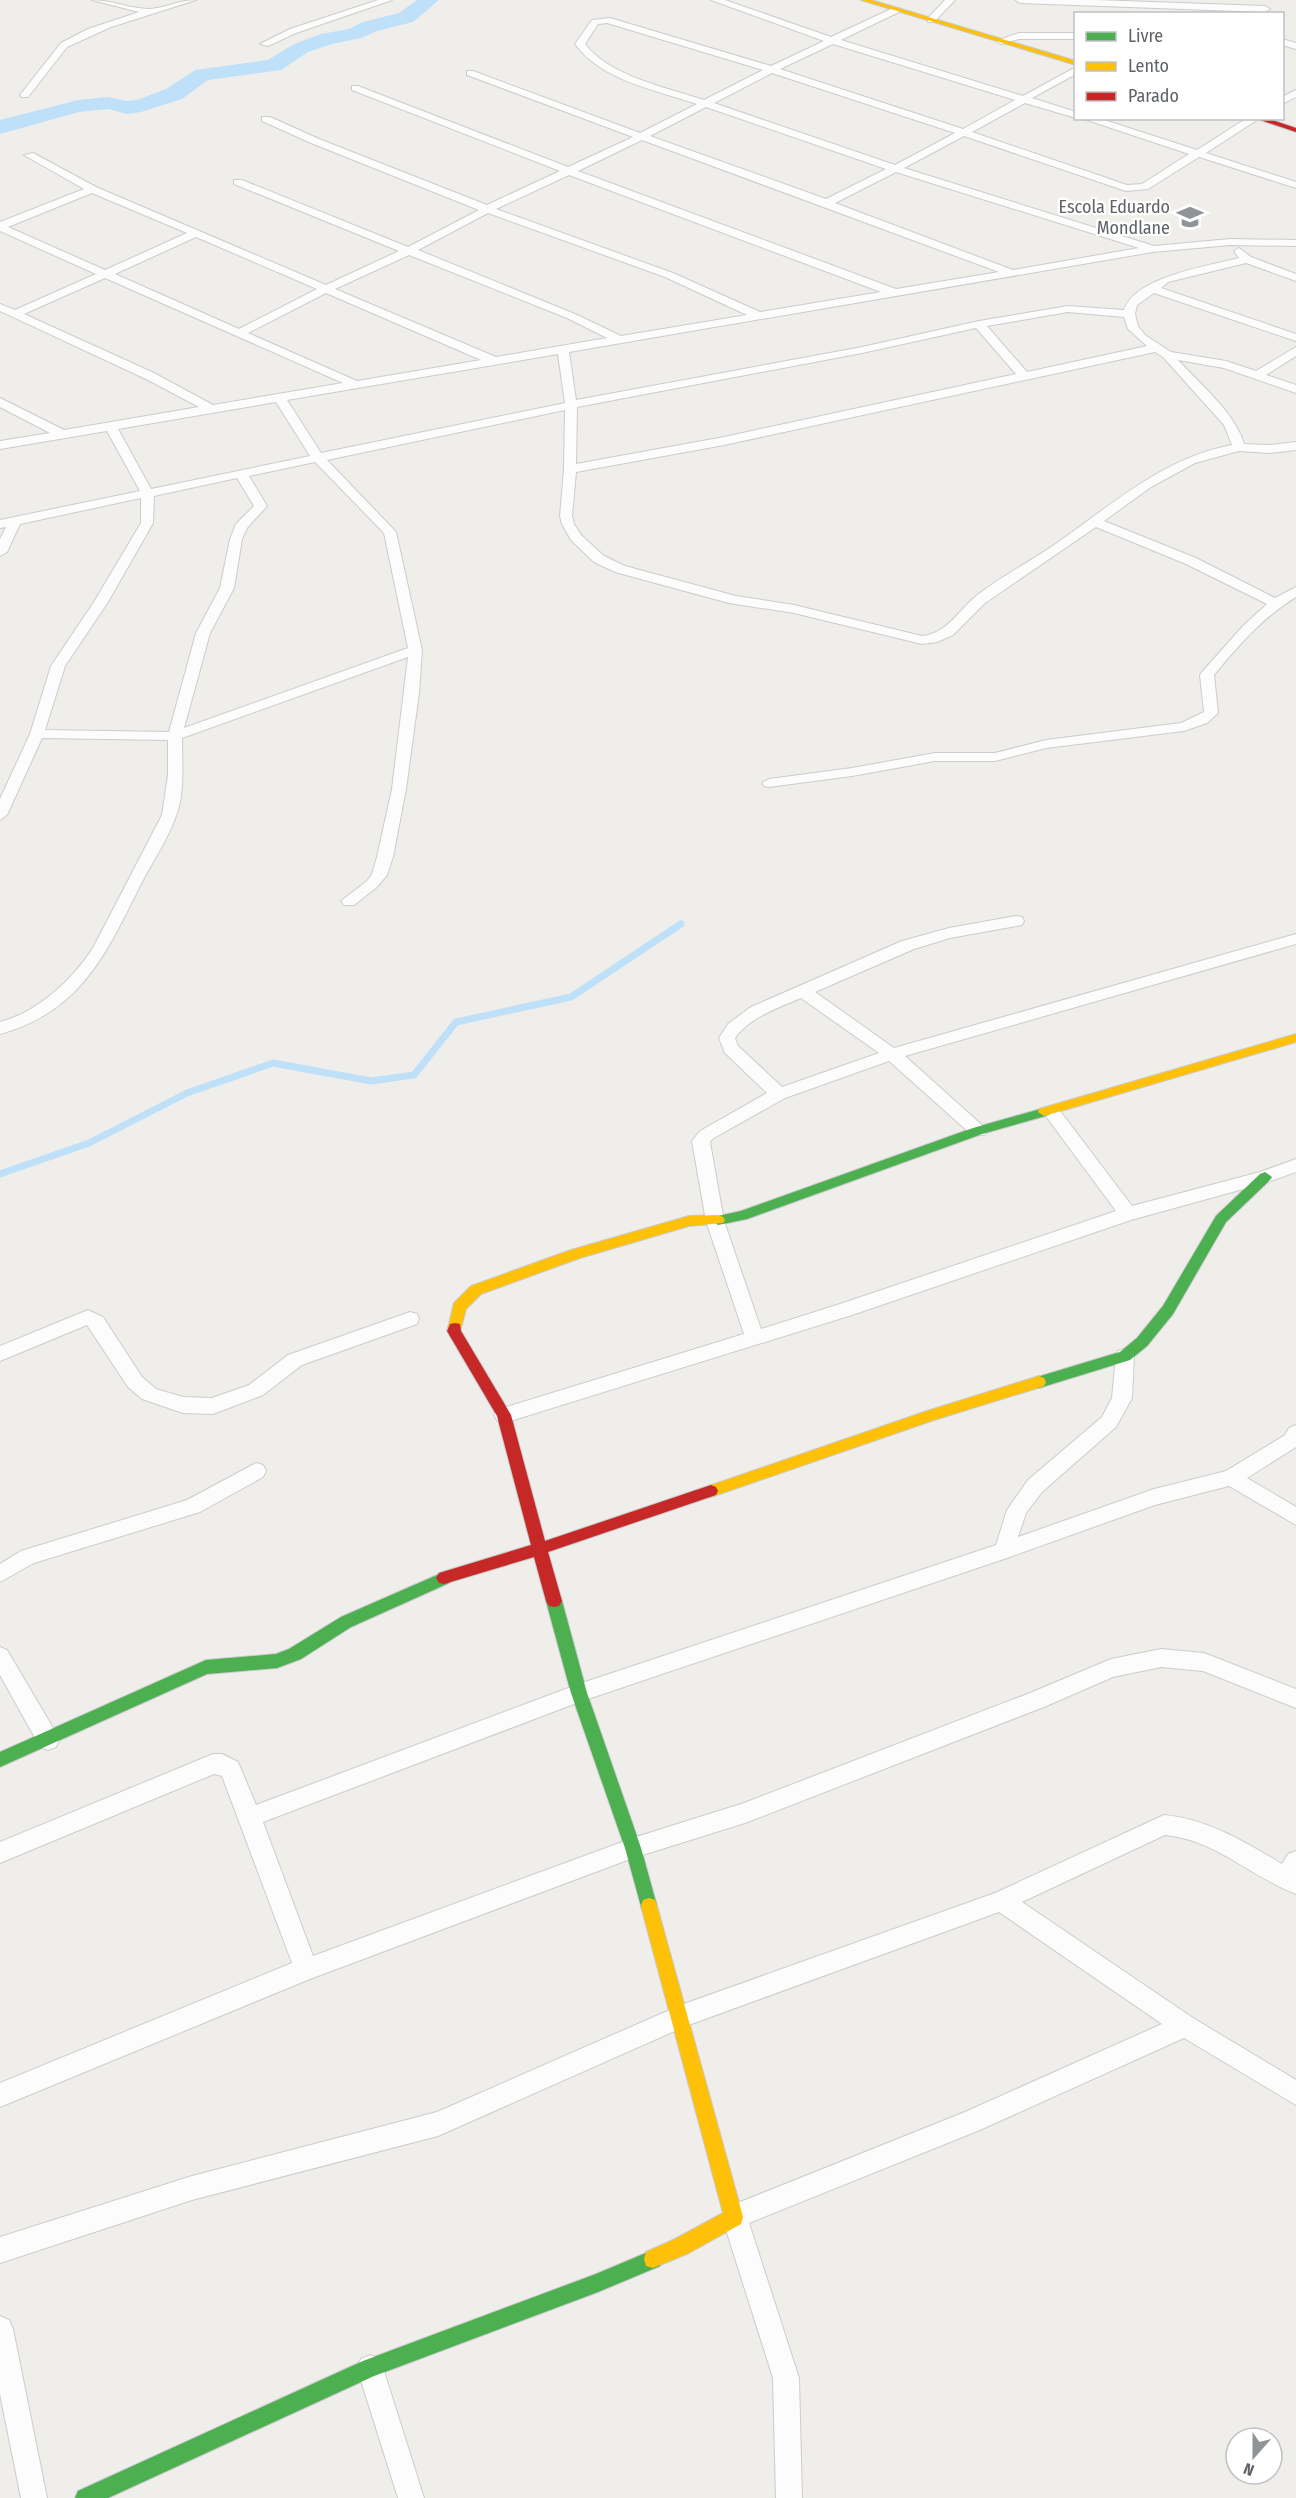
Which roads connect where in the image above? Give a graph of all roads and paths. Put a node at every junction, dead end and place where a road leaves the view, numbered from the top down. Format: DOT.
graph roads {
  1 [pos="97,0"];
  2 [pos="191,0"];
  3 [pos="387,0"];
  4 [pos="716,0"];
  5 [pos="864,0"];
  6 [pos="950,0"];
  7 [pos="1020,0"];
  8 [pos="1263,7"];
  9 [pos="896,10"];
  10 [pos="151,12"];
  11 [pos="931,20"];
  12 [pos="1074,39"];
  13 [pos="831,40"];
  14 [pos="1001,41"];
  15 [pos="1074,41"];
  16 [pos="265,44"];
  17 [pos="1054,57"];
  18 [pos="1074,62"];
  19 [pos="771,70"];
  20 [pos="1074,71"];
  21 [pos="470,73"];
  22 [pos="355,88"];
  23 [pos="25,96"];
  24 [pos="1024,100"];
  25 [pos="706,105"];
  26 [pos="1074,114"];
  27 [pos="266,119"];
  28 [pos="1092,120"];
  29 [pos="1253,120"];
  30 [pos="1263,120"];
  31 [pos="1296,130"];
  32 [pos="964,132"];
  33 [pos="640,136"];
  34 [pos="1199,153"];
  35 [pos="29,155"];
  36 [pos="897,169"];
  37 [pos="568,171"];
  38 [pos="238,182"];
  39 [pos="1296,185"];
  40 [pos="92,189"];
  41 [pos="826,203"];
  42 [pos="489,210"];
  43 [pos="0,226"];
  44 [pos="194,234"];
  45 [pos="1230,242"];
  46 [pos="1296,243"];
  47 [pos="1153,249"];
  48 [pos="410,250"];
  49 [pos="1247,259"];
  50 [pos="105,273"];
  51 [pos="1016,274"];
  52 [pos="1296,278"];
  53 [pos="326,288"];
  54 [pos="1150,288"];
  55 [pos="897,294"];
  56 [pos="6,312"];
  57 [pos="1130,314"];
  58 [pos="759,316"];
  59 [pos="979,324"];
  60 [pos="239,333"];
  61 [pos="1296,338"];
  62 [pos="620,340"];
  63 [pos="563,350"];
  64 [pos="1296,351"];
  65 [pos="1162,352"];
  66 [pos="497,362"];
  67 [pos="1258,375"];
  68 [pos="1025,376"];
  69 [pos="357,385"];
  70 [pos="1296,389"];
  71 [pos="280,398"];
  72 [pos="0,402"];
  73 [pos="571,405"];
  74 [pos="213,410"];
  75 [pos="111,427"];
  76 [pos="62,434"];
  77 [pos="0,445"];
  78 [pos="1296,446"];
  79 [pos="1239,447"];
  80 [pos="318,458"];
  81 [pos="570,469"];
  82 [pos="241,474"];
  83 [pos="148,494"];
  84 [pos="15,521"];
  85 [pos="1095,522"];
  86 [pos="0,524"];
  87 [pos="0,552"];
  88 [pos="1296,591"];
  89 [pos="1274,603"];
  90 [pos="415,650"];
  91 [pos="37,734"];
  92 [pos="175,736"];
  93 [pos="769,783"];
  94 [pos="0,815"];
  95 [pos="349,901"];
  96 [pos="1016,921"];
  97 [pos="1296,939"];
  98 [pos="801,990"];
  99 [pos="0,1028"];
  100 [pos="1296,1038"];
  101 [pos="892,1054"];
  102 [pos="780,1094"];
  103 [pos="1051,1111"];
  104 [pos="978,1131"];
  105 [pos="1296,1165"];
  106 [pos="1265,1177"];
  107 [pos="1128,1214"];
  108 [pos="715,1221"];
  109 [pos="410,1318"];
  110 [pos="754,1337"];
  111 [pos="0,1354"];
  112 [pos="1125,1356"];
  113 [pos="504,1415"];
  114 [pos="1295,1437"];
  115 [pos="256,1471"];
  116 [pos="1231,1478"];
  117 [pos="1296,1517"];
  118 [pos="542,1548"];
  119 [pos="1004,1551"];
  120 [pos="0,1574"];
  121 [pos="0,1656"];
  122 [pos="579,1693"];
  123 [pos="1296,1699"];
  124 [pos="48,1740"];
  125 [pos="0,1760"];
  126 [pos="250,1817"];
  127 [pos="633,1848"];
  128 [pos="0,1853"];
  129 [pos="1293,1875"];
  130 [pos="1001,1901"];
  131 [pos="306,1969"];
  132 [pos="681,2016"];
  133 [pos="1185,2025"];
  134 [pos="1296,2093"];
  135 [pos="0,2095"];
  136 [pos="734,2217"];
  137 [pos="0,2250"];
  138 [pos="0,2329"];
  139 [pos="370,2368"];
  140 [pos="34,2498"];
  141 [pos="85,2498"];
  142 [pos="411,2498"];
  143 [pos="789,2498"];
  1 -- 10 [label="street"];
  2 -- 10 [label="street"];
  3 -- 16 [label="street"];
  4 -- 13 [label="street"];
  5 -- 9 [label="street"];
  6 -- 11 [label="street"];
  7 -- 8 [label="street"];
  9 -- 11 [label="street"];
  9 -- 13 [label="street"];
  10 -- 23 [label="street"];
  11 -- 14 [label="street"];
  12 -- 14 [label="street"];
  13 -- 19 [label="street"];
  13 -- 24 [label="street"];
  14 -- 17 [label="street"];
  15 -- 17 [label="street"];
  17 -- 18 [label="street"];
  19 -- 25 [label="street"];
  19 -- 25 [label="street"];
  19 -- 32 [label="street"];
  20 -- 24 [label="street"];
  21 -- 33 [label="street"];
  22 -- 37 [label="street"];
  24 -- 26 [label="street"];
  24 -- 32 [label="street"];
  25 -- 33 [label="street"];
  25 -- 36 [label="street"];
  27 -- 42 [label="street"];
  28 -- 34 [label="street"];
  29 -- 34 [label="street"];
  30 -- 31 [label="street"];
  32 -- 34 [label="street"];
  32 -- 36 [label="street"];
  33 -- 37 [label="street"];
  33 -- 41 [label="street"];
  34 -- 39 [label="street"];
  35 -- 40 [label="street"];
  36 -- 41 [label="street"];
  36 -- 47 [label="street"];
  37 -- 42 [label="street"];
  37 -- 55 [label="street"];
  38 -- 48 [label="street"];
  40 -- 43 [label="street"];
  40 -- 44 [label="street"];
  41 -- 51 [label="street"];
  42 -- 48 [label="street"];
  42 -- 58 [label="street"];
  43 -- 50 [label="street"];
  44 -- 50 [label="street"];
  44 -- 53 [label="street"];
  45 -- 46 [label="street"];
  45 -- 47 [label="street"];
  45 -- 49 [label="street"];
  47 -- 51 [label="street"];
  48 -- 53 [label="street"];
  48 -- 62 [label="street"];
  49 -- 52 [label="street"];
  49 -- 54 [label="street"];
  50 -- 56 [label="street"];
  50 -- 60 [label="street"];
  51 -- 55 [label="street"];
  53 -- 60 [label="street"];
  53 -- 66 [label="street"];
  54 -- 57 [label="street"];
  54 -- 61 [label="street"];
  55 -- 58 [label="street"];
  56 -- 74 [label="street"];
  57 -- 59 [label="street"];
  57 -- 65 [label="street"];
  58 -- 62 [label="street"];
  59 -- 68 [label="street"];
  59 -- 73 [label="street"];
  60 -- 69 [label="street"];
  62 -- 63 [label="street"];
  63 -- 66 [label="street"];
  63 -- 73 [label="street"];
  64 -- 67 [label="street"];
  65 -- 67 [label="street"];
  65 -- 68 [label="street"];
  65 -- 79 [label="street"];
  66 -- 69 [label="street"];
  67 -- 70 [label="street"];
  68 -- 81 [label="street"];
  69 -- 71 [label="street"];
  71 -- 74 [label="street"];
  71 -- 80 [label="street"];
  72 -- 76 [label="street"];
  73 -- 80 [label="street"];
  73 -- 81 [label="street"];
  74 -- 75 [label="street"];
  75 -- 76 [label="street"];
  75 -- 83 [label="street"];
  76 -- 77 [label="street"];
  78 -- 79 [label="street"];
  79 -- 85 [label="street"];
  80 -- 82 [label="street"];
  80 -- 90 [label="street"];
  81 -- 85 [label="street"];
  82 -- 83 [label="street"];
  82 -- 92 [label="street"];
  83 -- 84 [label="street"];
  83 -- 91 [label="street"];
  84 -- 86 [label="street"];
  84 -- 87 [label="street"];
  85 -- 89 [label="street"];
  88 -- 89 [label="street"];
  89 -- 93 [label="street"];
  90 -- 92 [label="street"];
  90 -- 95 [label="street"];
  91 -- 92 [label="street"];
  91 -- 94 [label="street"];
  92 -- 99 [label="street"];
  96 -- 98 [label="street"];
  97 -- 101 [label="street"];
  98 -- 101 [label="street"];
  98 -- 102 [label="street"];
  100 -- 103 [label="street"];
  101 -- 102 [label="street"];
  101 -- 104 [label="street"];
  102 -- 108 [label="street"];
  103 -- 104 [label="street"];
  103 -- 107 [label="street"];
  104 -- 108 [label="street"];
  105 -- 106 [label="street"];
  106 -- 107 [label="street"];
  106 -- 112 [label="street"];
  107 -- 110 [label="street"];
  108 -- 110 [label="street"];
  108 -- 113 [label="street"];
  109 -- 111 [label="street"];
  110 -- 113 [label="street"];
  112 -- 118 [label="street"];
  112 -- 119 [label="street"];
  113 -- 118 [label="street"];
  114 -- 116 [label="street"];
  115 -- 120 [label="street"];
  116 -- 117 [label="street"];
  116 -- 119 [label="street"];
  118 -- 122 [label="street"];
  118 -- 124 [label="street"];
  119 -- 122 [label="street"];
  121 -- 124 [label="street"];
  122 -- 126 [label="street"];
  122 -- 127 [label="street"];
  123 -- 127 [label="street"];
  124 -- 125 [label="street"];
  126 -- 128 [label="street"];
  126 -- 131 [label="street"];
  127 -- 131 [label="street"];
  127 -- 132 [label="street"];
  129 -- 130 [label="street"];
  130 -- 132 [label="street"];
  130 -- 133 [label="street"];
  131 -- 135 [label="street"];
  132 -- 136 [label="street"];
  132 -- 137 [label="street"];
  133 -- 134 [label="street"];
  133 -- 136 [label="street"];
  136 -- 139 [label="street"];
  136 -- 143 [label="street"];
  138 -- 140 [label="street"];
  139 -- 141 [label="street"];
  139 -- 142 [label="street"];
}
